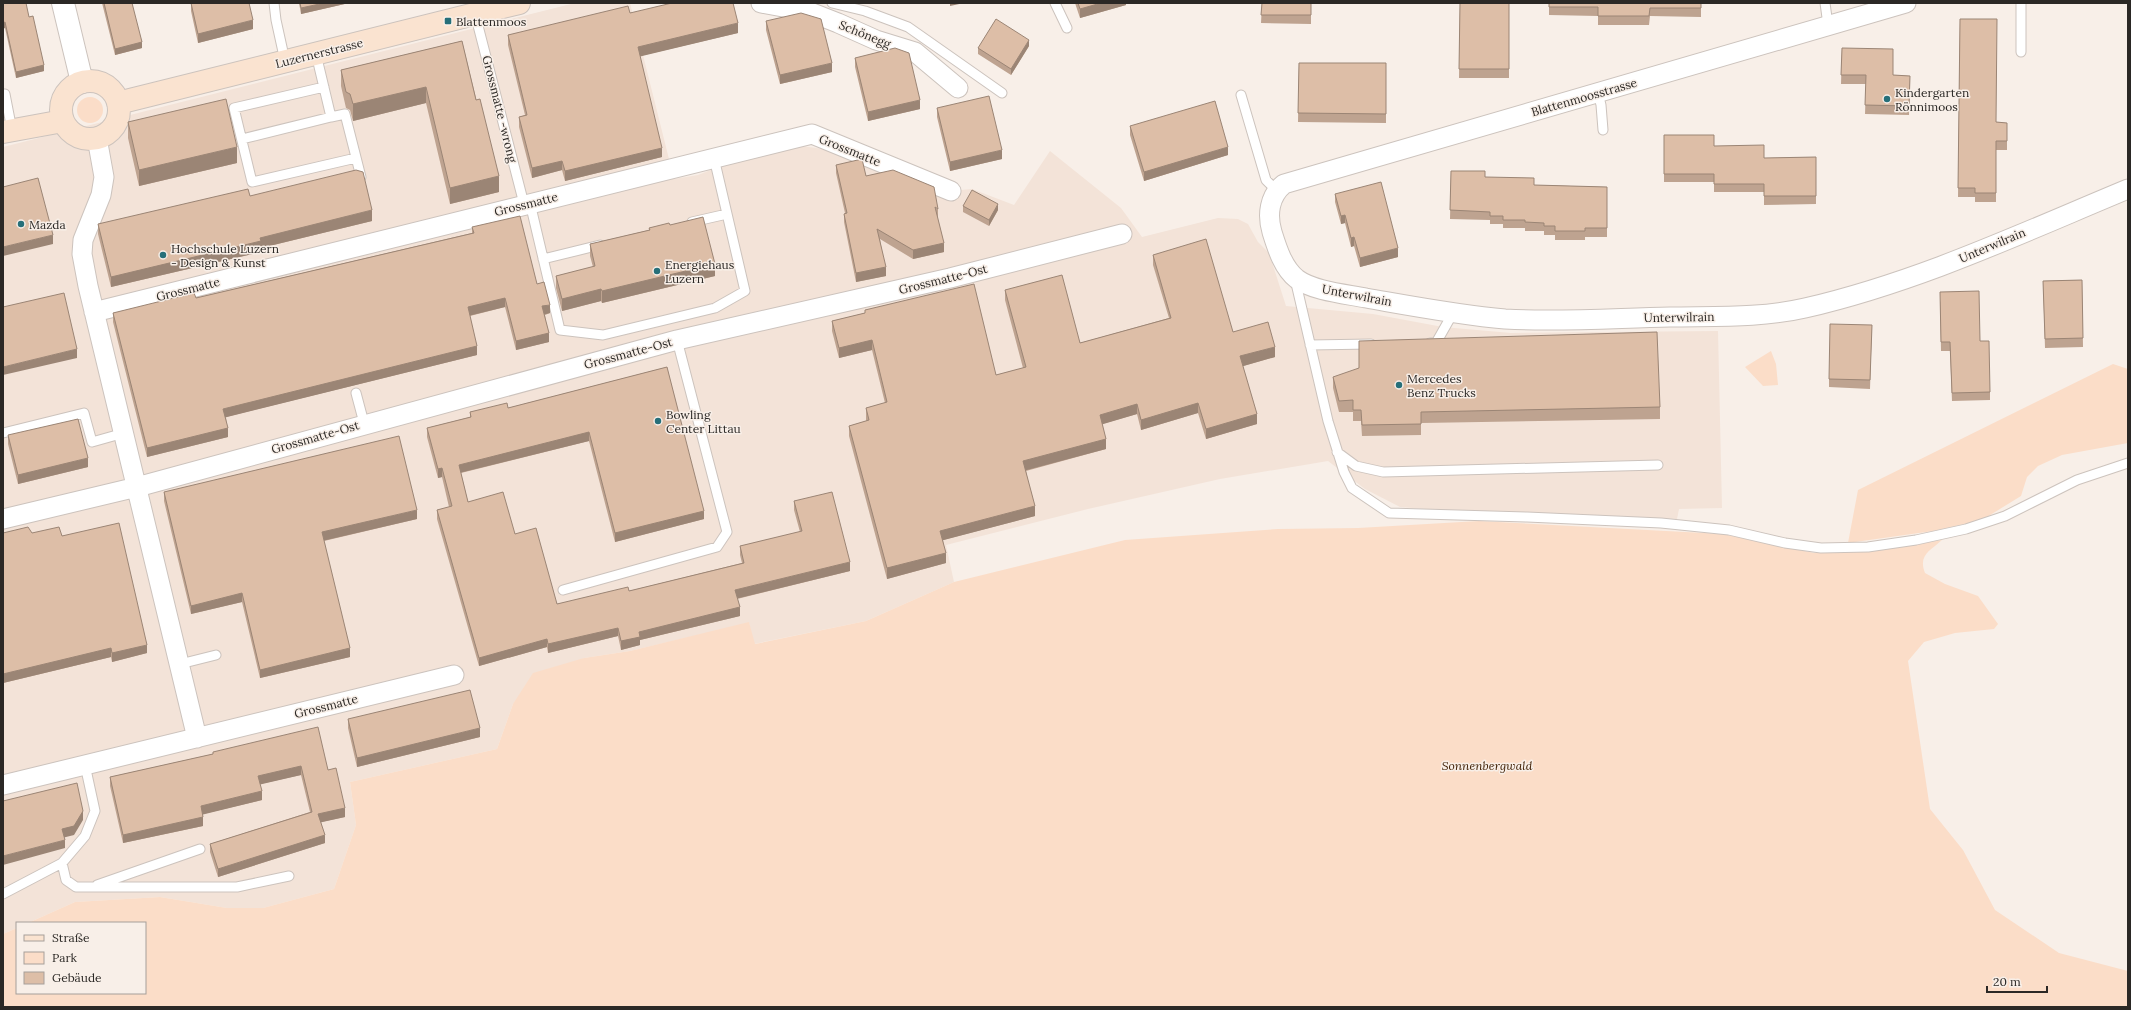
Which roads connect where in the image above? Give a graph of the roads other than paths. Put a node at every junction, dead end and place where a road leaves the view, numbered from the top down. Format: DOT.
graph roads {
  1 [pos="63,3"];
  2 [pos="274,3"];
  3 [pos="520,3"];
  4 [pos="761,3"];
  5 [pos="832,3"];
  6 [pos="1055,3"];
  7 [pos="1825,3"];
  8 [pos="1906,3"];
  9 [pos="2021,3"];
  10 [pos="475,14"];
  11 [pos="1828,25"];
  12 [pos="1067,28"];
  13 [pos="2022,52"];
  14 [pos="316,54"];
  15 [pos="285,61"];
  16 [pos="82,82"];
  17 [pos="324,87"];
  18 [pos="958,88"];
  19 [pos="1002,93"];
  20 [pos="1598,93"];
  21 [pos="5,94"];
  22 [pos="1241,95"];
  23 [pos="118,103"];
  24 [pos="332,117"];
  25 [pos="63,120"];
  26 [pos="1603,130"];
  27 [pos="7,131"];
  28 [pos="97,138"];
  29 [pos="242,139"];
  30 [pos="356,158"];
  31 [pos="714,158"];
  32 [pos="361,177"];
  33 [pos="2128,189"];
  34 [pos="951,191"];
  35 [pos="1273,196"];
  36 [pos="527,204"];
  37 [pos="727,214"];
  38 [pos="681,225"];
  39 [pos="1122,234"];
  40 [pos="612,242"];
  41 [pos="544,259"];
  42 [pos="1295,278"];
  43 [pos="94,312"];
  44 [pos="1452,313"];
  45 [pos="677,340"];
  46 [pos="1381,343"];
  47 [pos="1420,343"];
  48 [pos="1310,344"];
  49 [pos="356,394"];
  50 [pos="364,423"];
  51 [pos="3,432"];
  52 [pos="124,433"];
  53 [pos="1337,452"];
  54 [pos="2128,463"];
  55 [pos="1658,465"];
  56 [pos="137,487"];
  57 [pos="3,519"];
  58 [pos="563,590"];
  59 [pos="216,655"];
  60 [pos="180,664"];
  61 [pos="454,675"];
  62 [pos="198,738"];
  63 [pos="85,765"];
  64 [pos="3,785"];
  65 [pos="200,849"];
  66 [pos="62,863"];
  67 [pos="289,876"];
  68 [pos="90,887"];
  69 [pos="3,894"];
  1 -- 16 [label="street"];
  2 -- 15 [label="lane"];
  3 -- 10 [label="main road, Luzernerstrasse"];
  4 -- 18 [label="street, Schönegg"];
  5 -- 19 [label="lane"];
  6 -- 12 [label="lane"];
  7 -- 11 [label="lane"];
  8 -- 11 [label="street, Blattenmoosstrasse"];
  9 -- 13 [label="lane"];
  10 -- 14 [label="main road, Luzernerstrasse"];
  10 -- 36 [label="lane, Grossmatte -wrong"];
  11 -- 20 [label="street, Blattenmoosstrasse"];
  14 -- 15 [label="main road, Luzernerstrasse"];
  14 -- 17 [label="lane"];
  15 -- 23 [label="main road, Luzernerstrasse"];
  16 -- 23 [label="main road"];
  16 -- 25 [label="main road"];
  17 -- 24 [label="lane"];
  17 -- 29 [label="lane"];
  20 -- 26 [label="lane"];
  20 -- 35 [label="street, Blattenmoosstrasse"];
  21 -- 27 [label="lane"];
  22 -- 35 [label="lane"];
  23 -- 28 [label="main road"];
  24 -- 29 [label="lane"];
  24 -- 30 [label="lane"];
  25 -- 27 [label="main road"];
  25 -- 28 [label="main road"];
  28 -- 43 [label="street"];
  29 -- 30 [label="lane"];
  30 -- 32 [label="lane"];
  31 -- 34 [label="street, Grossmatte"];
  31 -- 36 [label="street, Grossmatte"];
  31 -- 37 [label="lane"];
  33 -- 44 [label="street, Unterwilrain"];
  35 -- 42 [label="street"];
  36 -- 41 [label="lane, Grossmatte -wrong"];
  36 -- 43 [label="street, Grossmatte"];
  37 -- 38 [label="lane"];
  37 -- 41 [label="lane, Grossmatte -wrong"];
  39 -- 45 [label="street, Grossmatte-Ost"];
  40 -- 41 [label="lane"];
  42 -- 44 [label="street, Unterwilrain"];
  42 -- 48 [label="lane"];
  43 -- 52 [label="street"];
  44 -- 47 [label="lane"];
  45 -- 50 [label="street, Grossmatte-Ost"];
  45 -- 58 [label="lane"];
  46 -- 48 [label="lane"];
  48 -- 53 [label="lane"];
  49 -- 50 [label="lane"];
  50 -- 56 [label="street, Grossmatte-Ost"];
  51 -- 52 [label="lane"];
  52 -- 56 [label="street"];
  53 -- 54 [label="lane"];
  53 -- 55 [label="lane"];
  56 -- 57 [label="street"];
  56 -- 60 [label="street"];
  59 -- 60 [label="lane"];
  60 -- 62 [label="street"];
  61 -- 62 [label="street, Grossmatte"];
  62 -- 63 [label="street, Grossmatte"];
  63 -- 64 [label="street, Grossmatte"];
  63 -- 66 [label="lane"];
  65 -- 68 [label="lane"];
  66 -- 68 [label="lane"];
  66 -- 69 [label="lane"];
  67 -- 68 [label="lane"];
}
